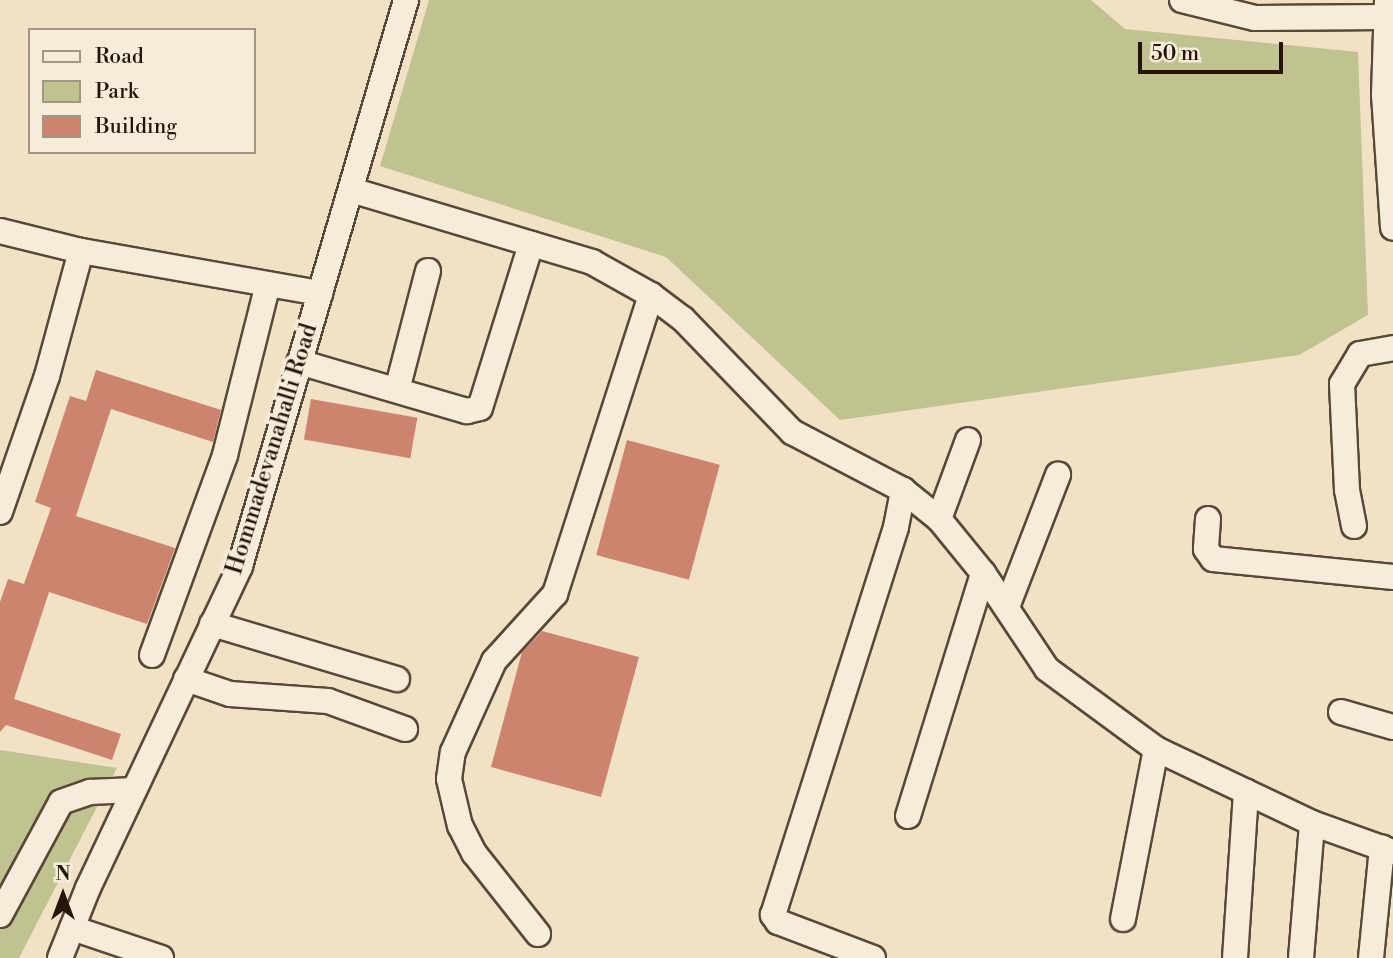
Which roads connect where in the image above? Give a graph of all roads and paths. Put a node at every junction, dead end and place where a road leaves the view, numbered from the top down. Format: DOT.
graph roads {
  1 [pos="406,0"];
  2 [pos="1182,0"];
  3 [pos="1387,9"];
  4 [pos="351,190"];
  5 [pos="1393,228"];
  6 [pos="0,231"];
  7 [pos="531,244"];
  8 [pos="81,251"];
  9 [pos="428,271"];
  10 [pos="268,284"];
  11 [pos="320,293"];
  12 [pos="651,295"];
  13 [pos="1393,348"];
  14 [pos="299,362"];
  15 [pos="397,390"];
  16 [pos="968,440"];
  17 [pos="1058,475"];
  18 [pos="903,490"];
  19 [pos="0,512"];
  20 [pos="939,519"];
  21 [pos="1208,519"];
  22 [pos="1354,526"];
  23 [pos="983,573"];
  24 [pos="1393,577"];
  25 [pos="1007,607"];
  26 [pos="212,624"];
  27 [pos="152,654"];
  28 [pos="186,679"];
  29 [pos="397,679"];
  30 [pos="1341,712"];
  31 [pos="1393,727"];
  32 [pos="405,729"];
  33 [pos="1156,749"];
  34 [pos="134,790"];
  35 [pos="1246,791"];
  36 [pos="908,816"];
  37 [pos="1312,822"];
  38 [pos="1387,850"];
  39 [pos="0,915"];
  40 [pos="1123,919"];
  41 [pos="72,928"];
  42 [pos="538,934"];
  43 [pos="60,958"];
  44 [pos="161,958"];
  45 [pos="873,958"];
  46 [pos="1234,958"];
  47 [pos="1301,958"];
  48 [pos="1371,958"];
  1 -- 4 [label="street, Hommadevanahalli Road"];
  2 -- 3 [label="street"];
  3 -- 5 [label="street"];
  4 -- 7 [label="street"];
  4 -- 11 [label="street, Hommadevanahalli Road"];
  6 -- 8 [label="street"];
  7 -- 12 [label="street"];
  7 -- 15 [label="street"];
  8 -- 10 [label="street"];
  8 -- 19 [label="street"];
  9 -- 15 [label="street"];
  10 -- 11 [label="street"];
  10 -- 27 [label="street"];
  11 -- 14 [label="street, Hommadevanahalli Road"];
  12 -- 18 [label="street"];
  12 -- 42 [label="street"];
  13 -- 22 [label="street"];
  14 -- 15 [label="street"];
  14 -- 26 [label="street, Hommadevanahalli Road"];
  16 -- 20 [label="street"];
  17 -- 25 [label="street"];
  18 -- 20 [label="street"];
  18 -- 45 [label="street"];
  20 -- 23 [label="street"];
  21 -- 24 [label="street"];
  23 -- 25 [label="street"];
  23 -- 36 [label="street"];
  25 -- 33 [label="street"];
  26 -- 28 [label="street, Hommadevanahalli Road"];
  26 -- 29 [label="street"];
  28 -- 32 [label="street"];
  28 -- 34 [label="street, Hommadevanahalli Road"];
  30 -- 31 [label="street"];
  33 -- 35 [label="street"];
  33 -- 40 [label="street"];
  34 -- 39 [label="street"];
  34 -- 41 [label="street, Hommadevanahalli Road"];
  35 -- 37 [label="street"];
  35 -- 46 [label="street"];
  37 -- 38 [label="street"];
  37 -- 47 [label="street"];
  38 -- 48 [label="street"];
  41 -- 43 [label="street, Hommadevanahalli Road"];
  41 -- 44 [label="street"];
}
